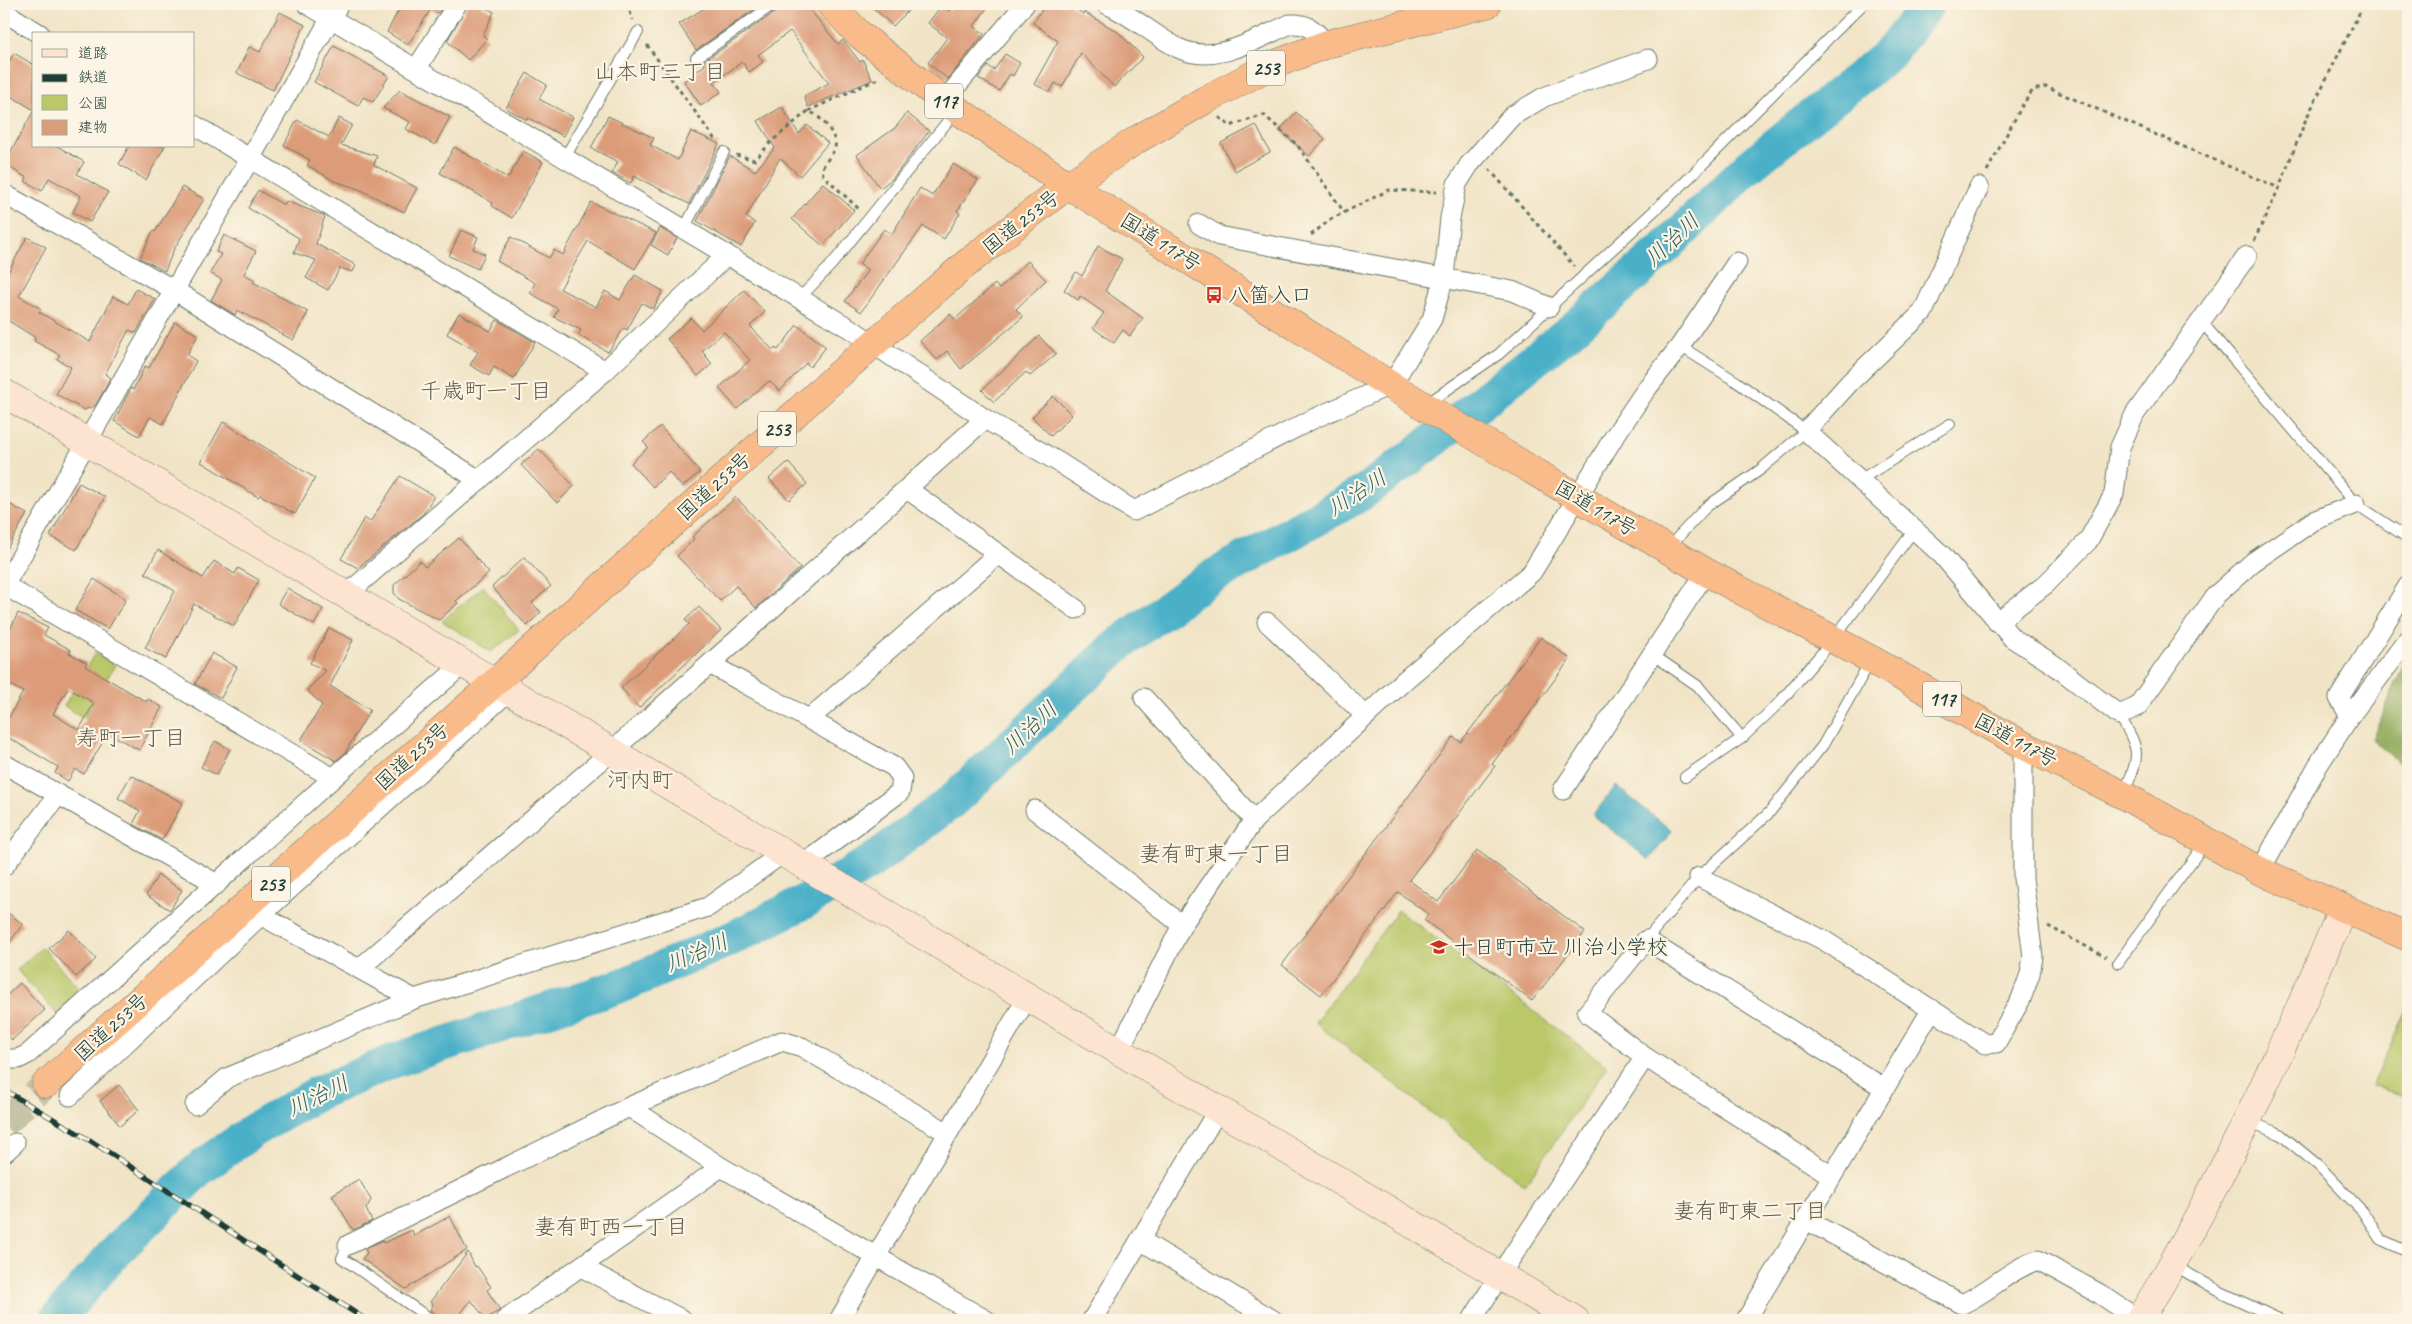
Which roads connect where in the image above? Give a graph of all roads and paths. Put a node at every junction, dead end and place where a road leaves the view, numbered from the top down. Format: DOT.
graph roads {
  1 [pos="307,4"];
  2 [pos="456,4"];
  3 [pos="627,4"];
  4 [pos="774,4"];
  5 [pos="830,4"];
  6 [pos="1026,4"];
  7 [pos="1106,4"];
  8 [pos="1488,4"];
  9 [pos="1863,4"];
  10 [pos="2364,4"];
  11 [pos="1127,8"];
  12 [pos="335,11"];
  13 [pos="4,12"];
  14 [pos="37,32"];
  15 [pos="638,32"];
  16 [pos="1327,44"];
  17 [pos="696,58"];
  18 [pos="1648,59"];
  19 [pos="417,68"];
  20 [pos="902,68"];
  21 [pos="951,106"];
  22 [pos="808,111"];
  23 [pos="1220,117"];
  24 [pos="195,126"];
  25 [pos="724,152"];
  26 [pos="1476,156"];
  27 [pos="565,157"];
  28 [pos="249,158"];
  29 [pos="1068,185"];
  30 [pos="1979,187"];
  31 [pos="2279,188"];
  32 [pos="1455,193"];
  33 [pos="4,194"];
  34 [pos="1344,212"];
  35 [pos="869,218"];
  36 [pos="1199,224"];
  37 [pos="684,229"];
  38 [pos="1294,250"];
  39 [pos="727,255"];
  40 [pos="2247,256"];
  41 [pos="1737,262"];
  42 [pos="1583,276"];
  43 [pos="1444,278"];
  44 [pos="174,290"];
  45 [pos="799,299"];
  46 [pos="1549,307"];
  47 [pos="2201,321"];
  48 [pos="873,344"];
  49 [pos="1680,346"];
  50 [pos="605,371"];
  51 [pos="1392,384"];
  52 [pos="4,393"];
  53 [pos="1424,406"];
  54 [pos="985,419"];
  55 [pos="1950,424"];
  56 [pos="1806,431"];
  57 [pos="88,443"];
  58 [pos="479,480"];
  59 [pos="1858,481"];
  60 [pos="906,489"];
  61 [pos="1579,498"];
  62 [pos="2356,504"];
  63 [pos="1914,530"];
  64 [pos="2408,538"];
  65 [pos="1667,549"];
  66 [pos="998,554"];
  67 [pos="1706,572"];
  68 [pos="4,585"];
  69 [pos="2408,586"];
  70 [pos="346,595"];
  71 [pos="1076,609"];
  72 [pos="1267,622"];
  73 [pos="1997,622"];
  74 [pos="2408,639"];
  75 [pos="1834,640"];
  76 [pos="1653,655"];
  77 [pos="1872,660"];
  78 [pos="710,664"];
  79 [pos="462,665"];
  80 [pos="501,687"];
  81 [pos="1144,698"];
  82 [pos="2119,715"];
  83 [pos="1366,716"];
  84 [pos="2350,716"];
  85 [pos="809,719"];
  86 [pos="1742,738"];
  87 [pos="2022,745"];
  88 [pos="612,751"];
  89 [pos="4,764"];
  90 [pos="1684,777"];
  91 [pos="333,778"];
  92 [pos="1563,790"];
  93 [pos="58,795"];
  94 [pos="2123,795"];
  95 [pos="1034,810"];
  96 [pos="1254,820"];
  97 [pos="2207,840"];
  98 [pos="799,862"];
  99 [pos="4,866"];
  100 [pos="2260,871"];
  101 [pos="1698,878"];
  102 [pos="217,884"];
  103 [pos="2342,909"];
  104 [pos="254,911"];
  105 [pos="2029,918"];
  106 [pos="1182,925"];
  107 [pos="2408,937"];
  108 [pos="1646,940"];
  109 [pos="2118,963"];
  110 [pos="360,968"];
  111 [pos="1026,998"];
  112 [pos="414,999"];
  113 [pos="1932,1009"];
  114 [pos="1119,1050"];
  115 [pos="1645,1057"];
  116 [pos="4,1059"];
  117 [pos="1884,1088"];
  118 [pos="58,1090"];
  119 [pos="195,1105"];
  120 [pos="629,1107"];
  121 [pos="1218,1110"];
  122 [pos="2247,1120"];
  123 [pos="948,1133"];
  124 [pos="721,1167"];
  125 [pos="1832,1176"];
  126 [pos="1806,1220"];
  127 [pos="1140,1240"];
  128 [pos="348,1244"];
  129 [pos="2408,1252"];
  130 [pos="877,1257"];
  131 [pos="2172,1265"];
  132 [pos="581,1267"];
  133 [pos="1499,1276"];
  134 [pos="432,1320"];
  135 [pos="504,1320"];
  136 [pos="683,1320"];
  137 [pos="839,1320"];
  138 [pos="986,1320"];
  139 [pos="1092,1320"];
  140 [pos="1273,1320"];
  141 [pos="1472,1320"];
  142 [pos="1575,1320"];
  143 [pos="1746,1320"];
  144 [pos="2139,1320"];
  145 [pos="2281,1320"];
  1 -- 12 [label="street"];
  2 -- 19 [label="street"];
  3 -- 15 [label="path"];
  4 -- 17 [label="lane"];
  5 -- 20 [label="highway, 国道117号 / 117"];
  6 -- 21 [label="street"];
  7 -- 11 [label="street"];
  8 -- 16 [label="highway, 国道253号 / 253"];
  9 -- 42 [label="lane"];
  10 -- 31 [label="path"];
  11 -- 16 [label="street"];
  12 -- 19 [label="street"];
  12 -- 28 [label="street"];
  13 -- 14 [label="street"];
  15 -- 25 [label="path"];
  15 -- 27 [label="lane"];
  16 -- 29 [label="highway, 国道253号 / 253"];
  18 -- 26 [label="street"];
  19 -- 27 [label="street"];
  20 -- 21 [label="highway, 国道117号 / 117"];
  20 -- 22 [label="path"];
  21 -- 29 [label="highway, 国道117号 / 117"];
  21 -- 35 [label="lane"];
  22 -- 25 [label="path"];
  22 -- 35 [label="path"];
  23 -- 34 [label="path"];
  24 -- 28 [label="street"];
  25 -- 37 [label="lane"];
  26 -- 32 [label="street"];
  26 -- 42 [label="path"];
  27 -- 37 [label="street"];
  28 -- 44 [label="street"];
  28 -- 50 [label="street"];
  29 -- 48 [label="highway, 国道253号 / 253"];
  29 -- 51 [label="highway, 国道117号 / 117"];
  30 -- 31 [label="path"];
  30 -- 56 [label="street"];
  31 -- 40 [label="path"];
  32 -- 34 [label="path"];
  32 -- 43 [label="street"];
  33 -- 44 [label="street"];
  34 -- 38 [label="path"];
  35 -- 45 [label="lane"];
  36 -- 38 [label="street"];
  37 -- 39 [label="street"];
  38 -- 43 [label="street"];
  39 -- 45 [label="street"];
  39 -- 50 [label="street"];
  40 -- 47 [label="street"];
  41 -- 49 [label="street"];
  42 -- 46 [label="lane"];
  43 -- 46 [label="street"];
  43 -- 51 [label="street"];
  44 -- 57 [label="street"];
  44 -- 58 [label="street"];
  45 -- 48 [label="street"];
  46 -- 53 [label="lane"];
  47 -- 62 [label="lane"];
  47 -- 73 [label="street"];
  48 -- 54 [label="street"];
  48 -- 80 [label="highway, 国道253号 / 253"];
  49 -- 56 [label="lane"];
  49 -- 61 [label="street"];
  50 -- 58 [label="street"];
  51 -- 53 [label="highway, 国道117号 / 117"];
  51 -- 54 [label="street"];
  52 -- 57 [label="street"];
  53 -- 61 [label="highway, 国道117号 / 117"];
  54 -- 60 [label="street"];
  55 -- 59 [label="lane"];
  56 -- 59 [label="street"];
  56 -- 65 [label="lane"];
  57 -- 68 [label="street"];
  57 -- 70 [label="street"];
  58 -- 70 [label="street"];
  59 -- 63 [label="street"];
  60 -- 66 [label="street"];
  60 -- 78 [label="street"];
  61 -- 65 [label="highway, 国道117号 / 117"];
  61 -- 83 [label="street"];
  62 -- 64 [label="lane"];
  62 -- 82 [label="street"];
  63 -- 73 [label="street"];
  63 -- 75 [label="lane"];
  65 -- 67 [label="highway, 国道117号 / 117"];
  66 -- 71 [label="street"];
  66 -- 85 [label="street"];
  67 -- 75 [label="highway, 国道117号 / 117"];
  67 -- 76 [label="street"];
  68 -- 91 [label="street"];
  69 -- 84 [label="street"];
  70 -- 79 [label="street"];
  72 -- 83 [label="street"];
  73 -- 82 [label="street"];
  74 -- 84 [label="street"];
  75 -- 77 [label="highway, 国道117号 / 117"];
  75 -- 86 [label="lane"];
  76 -- 86 [label="lane"];
  76 -- 92 [label="street"];
  77 -- 87 [label="highway, 国道117号 / 117"];
  77 -- 101 [label="lane"];
  78 -- 85 [label="street"];
  78 -- 88 [label="street"];
  79 -- 80 [label="street"];
  79 -- 91 [label="street"];
  80 -- 88 [label="street"];
  80 -- 104 [label="highway, 国道253号 / 253"];
  81 -- 96 [label="street"];
  82 -- 94 [label="lane"];
  83 -- 96 [label="street"];
  84 -- 100 [label="street"];
  85 -- 98 [label="street"];
  86 -- 90 [label="lane"];
  87 -- 94 [label="highway, 国道117号 / 117"];
  87 -- 105 [label="street"];
  88 -- 98 [label="street"];
  88 -- 110 [label="street"];
  89 -- 93 [label="street"];
  91 -- 102 [label="street"];
  93 -- 99 [label="street"];
  93 -- 102 [label="street"];
  94 -- 97 [label="highway, 国道117号 / 117"];
  95 -- 106 [label="street"];
  96 -- 106 [label="street"];
  97 -- 100 [label="highway, 国道117号 / 117"];
  97 -- 109 [label="lane"];
  98 -- 111 [label="street"];
  98 -- 112 [label="street"];
  100 -- 103 [label="highway, 国道117号 / 117"];
  101 -- 108 [label="lane"];
  101 -- 113 [label="street"];
  102 -- 116 [label="street"];
  103 -- 107 [label="highway, 国道117号 / 117"];
  103 -- 122 [label="street"];
  104 -- 110 [label="street"];
  104 -- 118 [label="highway, 国道253号 / 253"];
  105 -- 109 [label="path"];
  105 -- 113 [label="street"];
  106 -- 114 [label="street"];
  108 -- 115 [label="street"];
  108 -- 117 [label="street"];
  110 -- 112 [label="street"];
  111 -- 114 [label="street"];
  111 -- 123 [label="street"];
  112 -- 119 [label="street"];
  113 -- 117 [label="street"];
  114 -- 121 [label="street"];
  115 -- 125 [label="street"];
  115 -- 133 [label="street"];
  117 -- 125 [label="street"];
  120 -- 123 [label="street"];
  120 -- 124 [label="street"];
  120 -- 128 [label="street"];
  121 -- 127 [label="street"];
  121 -- 133 [label="street"];
  122 -- 129 [label="lane"];
  122 -- 131 [label="street"];
  123 -- 130 [label="street"];
  124 -- 130 [label="street"];
  124 -- 132 [label="street"];
  125 -- 126 [label="street"];
  126 -- 143 [label="street"];
  126 -- 144 [label="street"];
  127 -- 139 [label="street"];
  127 -- 140 [label="street"];
  128 -- 134 [label="lane"];
  130 -- 137 [label="street"];
  130 -- 138 [label="street"];
  131 -- 144 [label="street"];
  131 -- 145 [label="lane"];
  132 -- 135 [label="street"];
  132 -- 136 [label="street"];
  133 -- 141 [label="street"];
  133 -- 142 [label="street"];
}
